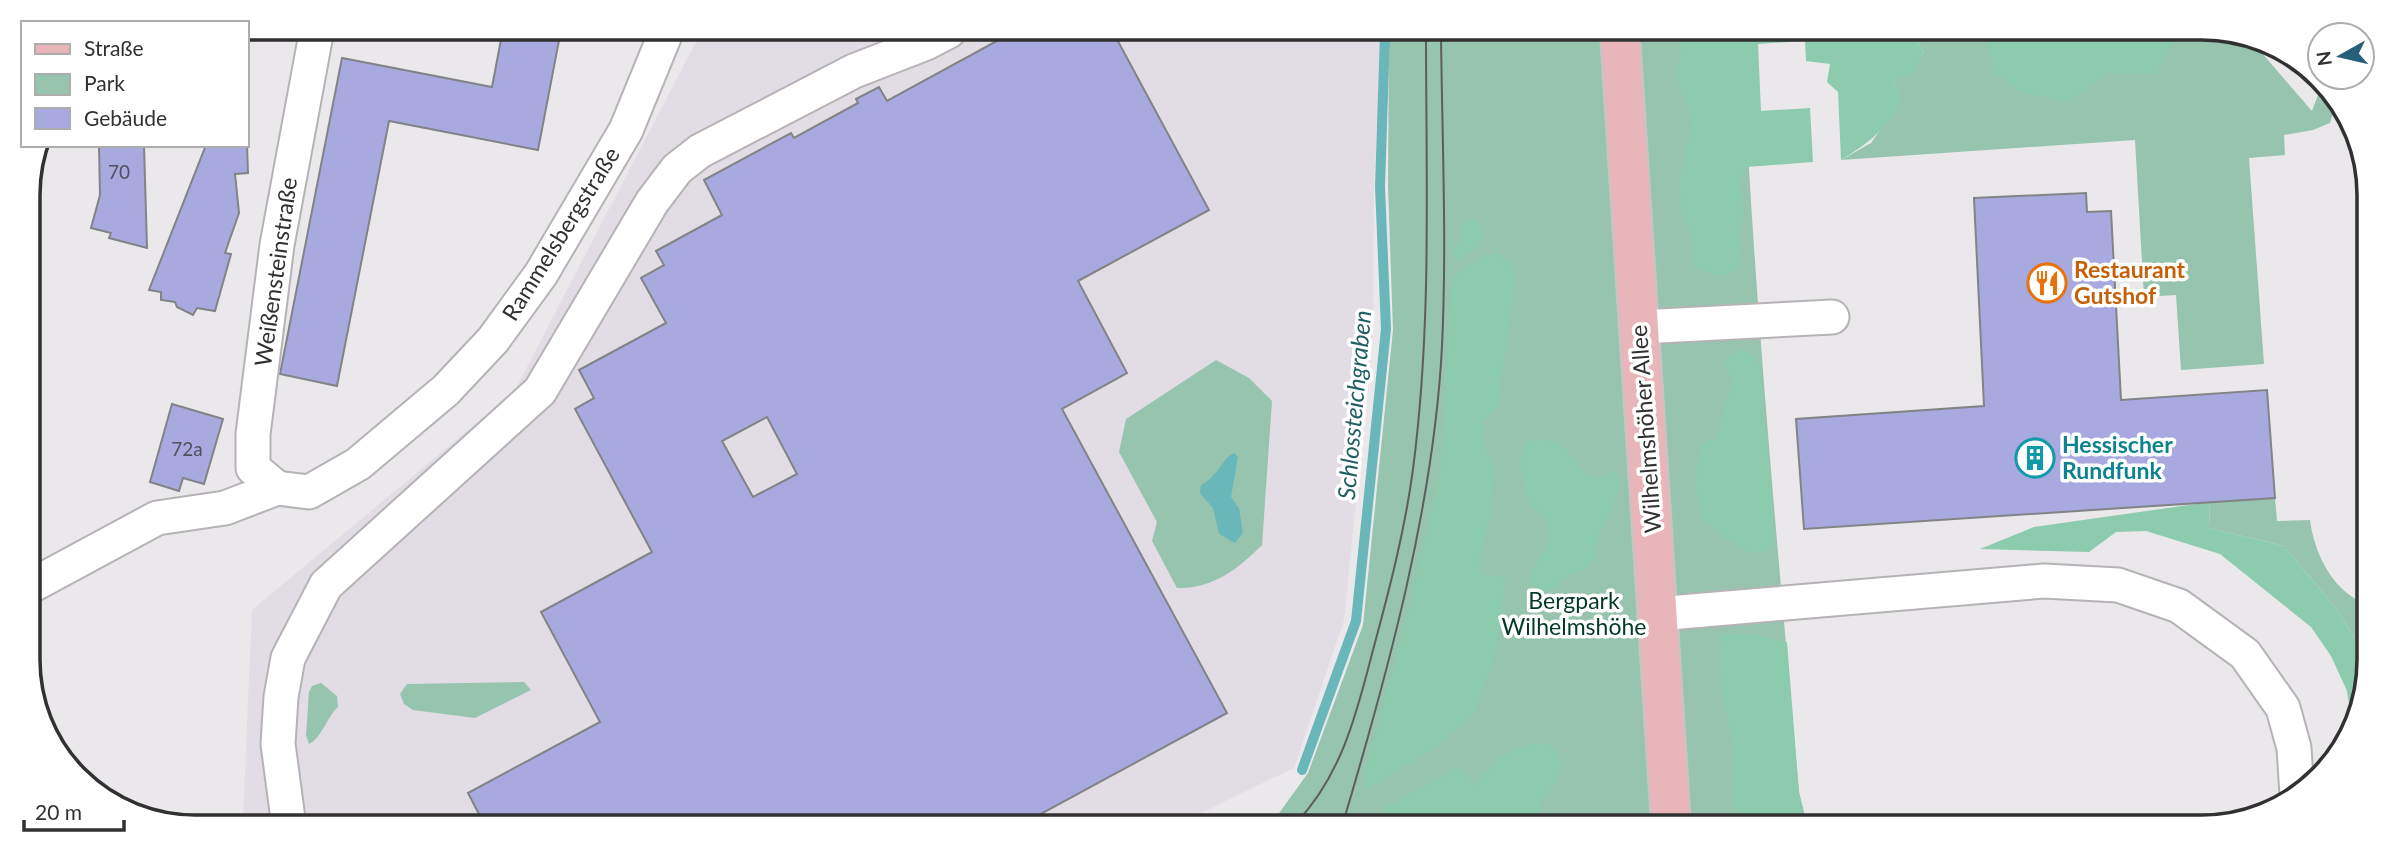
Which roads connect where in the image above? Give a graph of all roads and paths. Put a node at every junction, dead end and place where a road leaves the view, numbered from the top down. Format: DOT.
graph roads {
  1 [pos="1620,40"];
  2 [pos="311,41"];
  3 [pos="663,41"];
  4 [pos="931,41"];
  5 [pos="1832,317"];
  6 [pos="1640,327"];
  7 [pos="277,488"];
  8 [pos="40,581"];
  9 [pos="1657,614"];
  10 [pos="2296,783"];
  11 [pos="1670,814"];
  12 [pos="287,815"];
  1 -- 6 [label="main road, Wilhelmshöher Allee"];
  2 -- 7 [label="street, Weißensteinstraße"];
  3 -- 7 [label="street, Rammelsbergstraße"];
  4 -- 12 [label="street"];
  5 -- 6 [label="street"];
  6 -- 9 [label="main road, Wilhelmshöher Allee"];
  7 -- 8 [label="street"];
  9 -- 10 [label="street"];
  9 -- 11 [label="main road, Wilhelmshöher Allee"];
}
